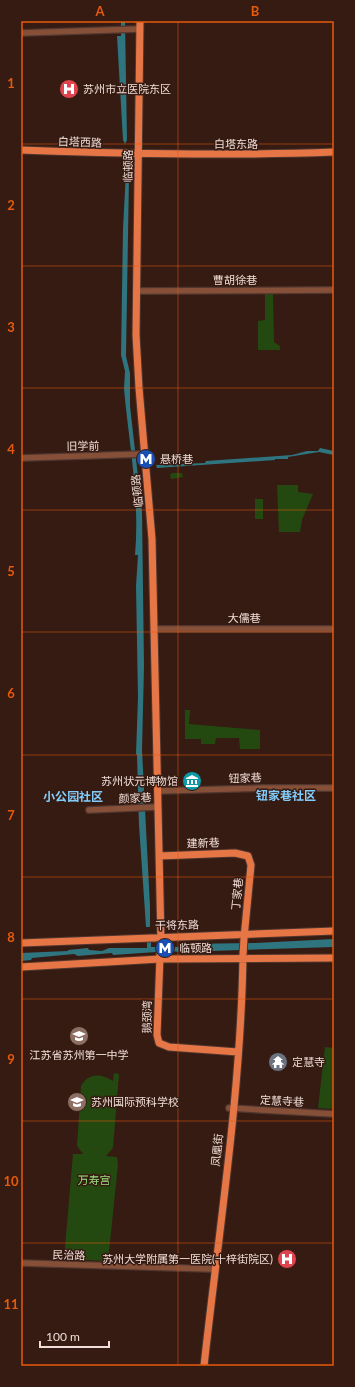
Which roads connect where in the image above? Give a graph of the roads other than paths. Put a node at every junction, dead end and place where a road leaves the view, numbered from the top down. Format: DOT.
graph roads {
  1 [pos="140,21"];
  2 [pos="140,29"];
  3 [pos="21,33"];
  4 [pos="21,150"];
  5 [pos="334,152"];
  6 [pos="139,154"];
  7 [pos="334,290"];
  8 [pos="136,291"];
  9 [pos="141,454"];
  10 [pos="21,458"];
  11 [pos="154,628"];
  12 [pos="334,629"];
  13 [pos="334,788"];
  14 [pos="157,791"];
  15 [pos="157,807"];
  16 [pos="89,810"];
  17 [pos="159,856"];
  18 [pos="248,856"];
  19 [pos="334,931"];
  20 [pos="244,936"];
  21 [pos="161,939"];
  22 [pos="21,943"];
  23 [pos="243,956"];
  24 [pos="160,957"];
  25 [pos="334,958"];
  26 [pos="21,967"];
  27 [pos="236,1052"];
  28 [pos="231,1108"];
  29 [pos="334,1114"];
  30 [pos="21,1263"];
  31 [pos="212,1269"];
  32 [pos="199,1366"];
  33 [pos="204,1366"];
  1 -- 2 [label="main road, 临顿路"];
  2 -- 3 [label="street"];
  2 -- 6 [label="main road, 临顿路"];
  4 -- 6 [label="main road, 白塔西路"];
  5 -- 6 [label="main road, 白塔东路"];
  6 -- 8 [label="main road, 临顿路"];
  7 -- 8 [label="street, 曹胡徐巷"];
  8 -- 9 [label="main road, 临顿路"];
  9 -- 10 [label="street, 旧学前"];
  9 -- 11 [label="main road, 临顿路"];
  11 -- 12 [label="street, 大儒巷"];
  11 -- 14 [label="main road, 临顿路"];
  13 -- 14 [label="street, 钮家巷"];
  14 -- 15 [label="main road, 临顿路"];
  15 -- 16 [label="street, 颜家巷"];
  15 -- 17 [label="main road, 临顿路"];
  17 -- 18 [label="main road, 建新巷"];
  17 -- 21 [label="main road, 临顿路"];
  18 -- 20 [label="main road, 丁家巷"];
  19 -- 20 [label="main road, 干将东路"];
  20 -- 21 [label="main road, 干将东路"];
  20 -- 23 [label="main road, 凤凰街, bridge"];
  21 -- 22 [label="main road, 干将东路"];
  21 -- 24 [label="main road, 临顿路, bridge"];
  23 -- 24 [label="main road"];
  23 -- 25 [label="main road"];
  23 -- 27 [label="main road, 凤凰街"];
  24 -- 26 [label="main road"];
  24 -- 27 [label="main road, 鹅颈湾"];
  27 -- 28 [label="main road, 凤凰街"];
  28 -- 29 [label="street, 定慧寺巷"];
  28 -- 31 [label="main road, 凤凰街"];
  28 -- 33 [label="main road, 凤凰街"];
  30 -- 31 [label="street, 民治路"];
  31 -- 32 [label="main road, 凤凰街"];
}
